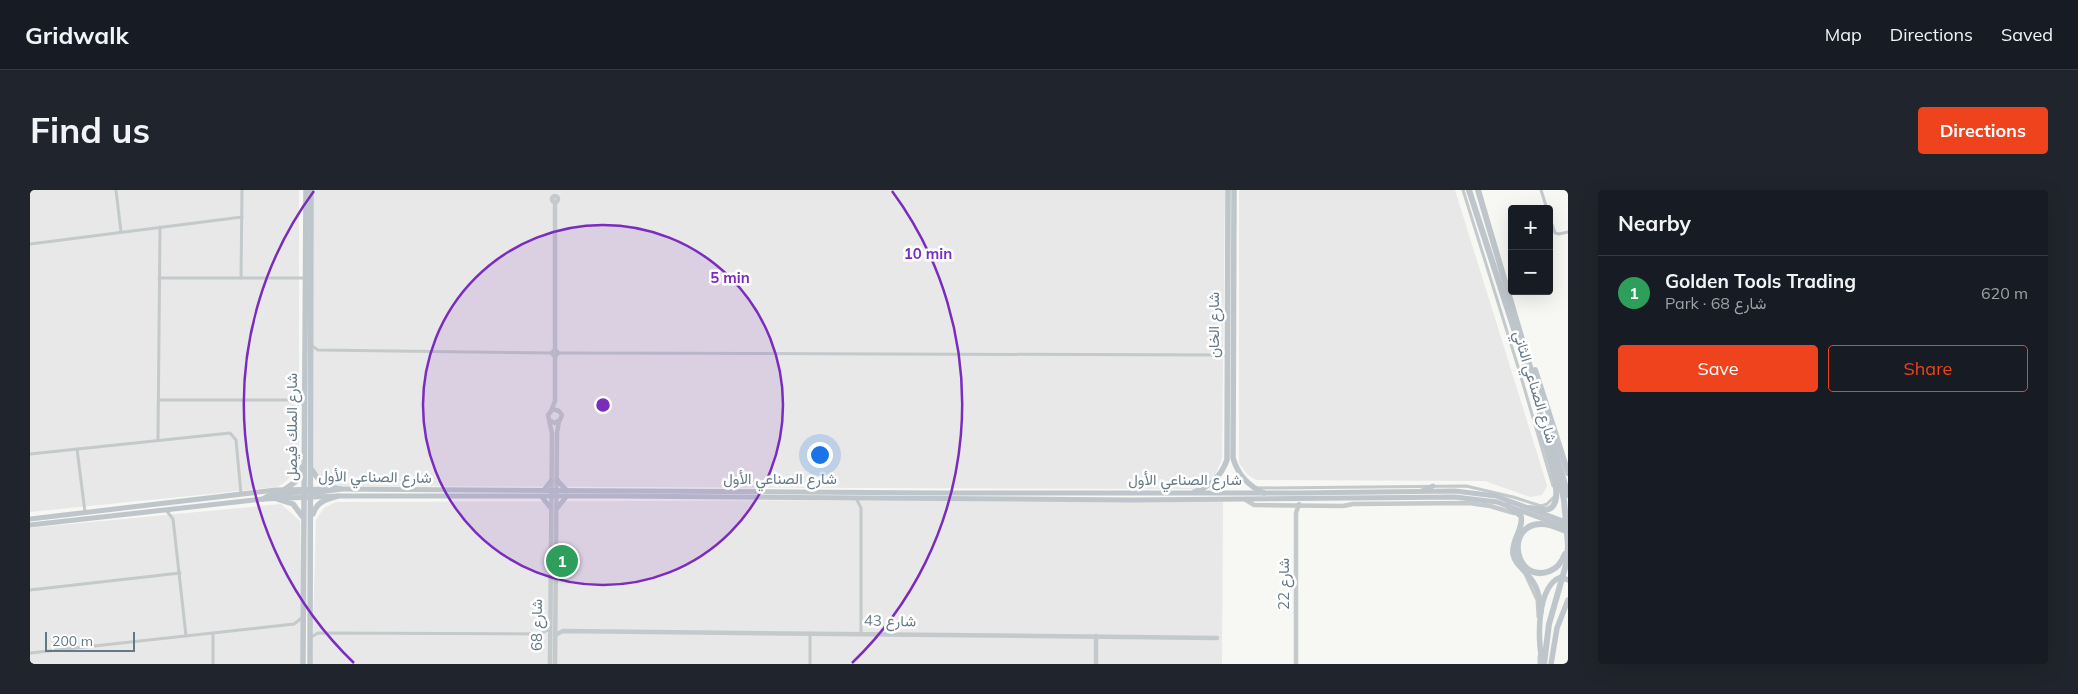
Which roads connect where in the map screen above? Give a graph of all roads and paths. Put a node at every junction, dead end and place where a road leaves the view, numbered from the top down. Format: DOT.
graph roads {
  1 [pos="116,190"];
  2 [pos="242,190"];
  3 [pos="555,190"];
  4 [pos="1228,190"];
  5 [pos="1234,190"];
  6 [pos="1463,190"];
  7 [pos="1469,190"];
  8 [pos="1478,190"];
  9 [pos="1541,190"];
  10 [pos="306,191"];
  11 [pos="1546,205"];
  12 [pos="242,217"];
  13 [pos="160,228"];
  14 [pos="1553,229"];
  15 [pos="121,232"];
  16 [pos="1568,232"];
  17 [pos="30,244"];
  18 [pos="1493,266"];
  19 [pos="159,278"];
  20 [pos="241,278"];
  21 [pos="306,278"];
  22 [pos="1491,281"];
  23 [pos="310,343"];
  24 [pos="1518,347"];
  25 [pos="318,350"];
  26 [pos="555,353"];
  27 [pos="1226,355"];
  28 [pos="310,357"];
  29 [pos="305,394"];
  30 [pos="158,400"];
  31 [pos="297,400"];
  32 [pos="555,401"];
  33 [pos="305,405"];
  34 [pos="551,410"];
  35 [pos="559,411"];
  36 [pos="550,421"];
  37 [pos="559,421"];
  38 [pos="158,440"];
  39 [pos="77,449"];
  40 [pos="30,454"];
  41 [pos="1230,459"];
  42 [pos="304,463"];
  43 [pos="311,468"];
  44 [pos="1563,473"];
  45 [pos="554,480"];
  46 [pos="1432,486"];
  47 [pos="1253,487"];
  48 [pos="1365,487"];
  49 [pos="1336,488"];
  50 [pos="340,489"];
  51 [pos="284,490"];
  52 [pos="543,491"];
  53 [pos="1491,491"];
  54 [pos="311,492"];
  55 [pos="1194,492"];
  56 [pos="1330,492"];
  57 [pos="1375,492"];
  58 [pos="1420,492"];
  59 [pos="304,493"];
  60 [pos="1264,493"];
  61 [pos="241,494"];
  62 [pos="554,494"];
  63 [pos="566,494"];
  64 [pos="1568,495"];
  65 [pos="338,496"];
  66 [pos="539,496"];
  67 [pos="1496,496"];
  68 [pos="277,498"];
  69 [pos="856,498"];
  70 [pos="867,498"];
  71 [pos="1437,498"];
  72 [pos="1472,498"];
  73 [pos="263,499"];
  74 [pos="1290,502"];
  75 [pos="1428,503"];
  76 [pos="1476,503"];
  77 [pos="1299,504"];
  78 [pos="1507,505"];
  79 [pos="553,507"];
  80 [pos="861,508"];
  81 [pos="1529,508"];
  82 [pos="177,509"];
  83 [pos="166,510"];
  84 [pos="85,513"];
  85 [pos="1521,516"];
  86 [pos="173,519"];
  87 [pos="303,519"];
  88 [pos="30,520"];
  89 [pos="311,523"];
  90 [pos="1568,524"];
  91 [pos="30,525"];
  92 [pos="1568,530"];
  93 [pos="1567,540"];
  94 [pos="1567,570"];
  95 [pos="1524,571"];
  96 [pos="180,574"];
  97 [pos="1568,580"];
  98 [pos="30,590"];
  99 [pos="1568,600"];
  100 [pos="1541,612"];
  101 [pos="303,617"];
  102 [pos="294,624"];
  103 [pos="310,625"];
  104 [pos="553,628"];
  105 [pos="303,629"];
  106 [pos="563,631"];
  107 [pos="212,633"];
  108 [pos="318,633"];
  109 [pos="810,633"];
  110 [pos="540,634"];
  111 [pos="861,634"];
  112 [pos="555,635"];
  113 [pos="186,636"];
  114 [pos="1096,636"];
  115 [pos="1217,638"];
  116 [pos="310,639"];
  117 [pos="550,640"];
  118 [pos="303,648"];
  119 [pos="30,653"];
  120 [pos="310,663"];
  121 [pos="212,664"];
  122 [pos="303,664"];
  123 [pos="550,664"];
  124 [pos="555,664"];
  125 [pos="810,664"];
  126 [pos="1096,664"];
  127 [pos="1295,664"];
  128 [pos="1545,664"];
  1 -- 15 [label="street"];
  2 -- 12 [label="street"];
  3 -- 26 [label="street"];
  4 -- 27 [label="main road, شارع الخان"];
  5 -- 41 [label="main road, شارع الخان"];
  6 -- 22 [label="street, شارع الصناعي الثاني"];
  7 -- 18 [label="highway"];
  8 -- 44 [label="highway"];
  9 -- 11 [label="street"];
  10 -- 21 [label="main road, شارع الملك فيصل"];
  10 -- 23 [label="main road, شارع الملك فيصل"];
  12 -- 13 [label="street"];
  12 -- 20 [label="street"];
  13 -- 15 [label="street"];
  13 -- 19 [label="street"];
  14 -- 16 [label="street"];
  15 -- 17 [label="street"];
  18 -- 22 [label="highway"];
  18 -- 24 [label="highway"];
  19 -- 20 [label="street"];
  19 -- 30 [label="street"];
  20 -- 21 [label="street"];
  21 -- 29 [label="main road, شارع الملك فيصل"];
  22 -- 53 [label="street, شارع الصناعي الثاني"];
  23 -- 25 [label="street"];
  23 -- 28 [label="main road, شارع الملك فيصل"];
  24 -- 44 [label="highway"];
  24 -- 81 [label="highway"];
  25 -- 26 [label="street"];
  25 -- 28 [label="street"];
  26 -- 27 [label="street"];
  26 -- 32 [label="street"];
  27 -- 41 [label="main road, شارع الخان"];
  28 -- 43 [label="main road, شارع الملك فيصل"];
  29 -- 31 [label="street"];
  29 -- 33 [label="main road, شارع الملك فيصل"];
  30 -- 31 [label="street"];
  30 -- 38 [label="street"];
  31 -- 33 [label="street"];
  32 -- 34 [label="street"];
  32 -- 35 [label="street"];
  33 -- 42 [label="main road, شارع الملك فيصل"];
  34 -- 35 [label="street"];
  34 -- 36 [label="street"];
  35 -- 37 [label="street"];
  36 -- 37 [label="street"];
  36 -- 45 [label="street"];
  37 -- 45 [label="street"];
  38 -- 39 [label="street"];
  38 -- 61 [label="street"];
  39 -- 40 [label="street"];
  39 -- 84 [label="street"];
  41 -- 47 [label="main road"];
  41 -- 55 [label="main road"];
  42 -- 51 [label="main road"];
  42 -- 59 [label="main road, شارع الملك فيصل"];
  43 -- 50 [label="main road"];
  43 -- 54 [label="main road, شارع الملك فيصل"];
  44 -- 64 [label="highway"];
  44 -- 93 [label="highway"];
  45 -- 52 [label="main road"];
  45 -- 62 [label="street, شارع 68"];
  45 -- 63 [label="main road"];
  46 -- 48 [label="street, شارع الصناعي الثاني"];
  46 -- 53 [label="street, شارع الصناعي الثاني"];
  46 -- 58 [label="main road"];
  47 -- 49 [label="street, شارع الصناعي الثاني"];
  47 -- 60 [label="main road"];
  48 -- 49 [label="street, شارع الصناعي الثاني"];
  48 -- 57 [label="main road"];
  49 -- 56 [label="main road"];
  50 -- 52 [label="main road, شارع الصناعي الأول"];
  50 -- 54 [label="main road"];
  51 -- 59 [label="main road, شارع الصناعي الأول"];
  51 -- 61 [label="main road, شارع الصناعي الأول"];
  52 -- 62 [label="main road, شارع الصناعي الأول"];
  53 -- 67 [label="main road"];
  54 -- 59 [label="main road"];
  54 -- 65 [label="main road, شارع الصناعي الأول"];
  54 -- 89 [label="main road, شارع الملك فيصل"];
  55 -- 60 [label="main road, شارع الصناعي الأول"];
  55 -- 63 [label="main road, شارع الصناعي الأول"];
  56 -- 57 [label="main road, شارع الصناعي الأول"];
  56 -- 60 [label="main road, شارع الصناعي الأول"];
  57 -- 58 [label="main road, شارع الصناعي الأول"];
  58 -- 67 [label="main road, شارع الصناعي الأول"];
  59 -- 68 [label="main road, شارع الصناعي الأول"];
  59 -- 73 [label="main road"];
  59 -- 87 [label="main road, شارع الملك فيصل"];
  61 -- 84 [label="main road, شارع الصناعي الأول"];
  62 -- 63 [label="main road, شارع الصناعي الأول"];
  62 -- 66 [label="main road, شارع الصناعي الأول"];
  62 -- 79 [label="street, شارع 68"];
  63 -- 69 [label="main road, شارع الصناعي الأول"];
  63 -- 79 [label="main road"];
  65 -- 66 [label="main road, شارع الصناعي الأول"];
  65 -- 89 [label="main road"];
  66 -- 79 [label="main road"];
  67 -- 81 [label="main road, شارع الصناعي الأول"];
  68 -- 73 [label="main road, شارع الصناعي الأول"];
  68 -- 87 [label="main road"];
  69 -- 70 [label="main road, شارع الصناعي الأول"];
  69 -- 80 [label="street"];
  70 -- 74 [label="main road, شارع الصناعي الأول"];
  70 -- 80 [label="street"];
  71 -- 72 [label="main road, شارع الصناعي الأول"];
  71 -- 74 [label="main road, شارع الصناعي الأول"];
  71 -- 75 [label="main road"];
  72 -- 76 [label="main road"];
  72 -- 78 [label="main road, شارع الصناعي الأول"];
  73 -- 82 [label="main road, شارع الصناعي الأول"];
  74 -- 77 [label="street"];
  74 -- 127 [label="street, شارع 22"];
  75 -- 76 [label="street"];
  75 -- 77 [label="street"];
  76 -- 85 [label="street"];
  77 -- 127 [label="street, شارع 22"];
  78 -- 85 [label="main road"];
  78 -- 92 [label="main road, شارع الصناعي الأول"];
  79 -- 104 [label="street, شارع 68"];
  80 -- 111 [label="street"];
  81 -- 90 [label="main road, شارع الصناعي الأول"];
  82 -- 83 [label="main road, شارع الصناعي الأول"];
  82 -- 86 [label="street"];
  83 -- 86 [label="street"];
  83 -- 91 [label="main road, شارع الصناعي الأول"];
  84 -- 88 [label="main road, شارع الصناعي الأول"];
  85 -- 95 [label="main road"];
  86 -- 96 [label="street"];
  87 -- 101 [label="main road, شارع الملك فيصل"];
  89 -- 103 [label="main road, شارع الملك فيصل"];
  92 -- 93 [label="highway"];
  93 -- 94 [label="highway"];
  94 -- 128 [label="highway"];
  95 -- 100 [label="main road"];
  95 -- 128 [label="street"];
  96 -- 98 [label="street"];
  96 -- 113 [label="street"];
  97 -- 100 [label="main road"];
  99 -- 128 [label="main road"];
  100 -- 128 [label="main road"];
  101 -- 102 [label="street"];
  101 -- 105 [label="main road, شارع الملك فيصل"];
  102 -- 105 [label="street"];
  102 -- 107 [label="street"];
  103 -- 108 [label="street"];
  103 -- 116 [label="main road, شارع الملك فيصل"];
  104 -- 106 [label="street, شارع 43"];
  104 -- 110 [label="street"];
  104 -- 112 [label="street, شارع 68"];
  104 -- 117 [label="street, شارع 68"];
  105 -- 118 [label="main road, شارع الملك فيصل"];
  106 -- 109 [label="street, شارع 43"];
  106 -- 112 [label="street, شارع 43"];
  107 -- 113 [label="street"];
  107 -- 121 [label="street"];
  108 -- 110 [label="street"];
  108 -- 116 [label="street"];
  109 -- 111 [label="street, شارع 43"];
  109 -- 125 [label="street"];
  110 -- 117 [label="street"];
  111 -- 114 [label="street, شارع 43"];
  112 -- 124 [label="street, شارع 68"];
  113 -- 119 [label="street"];
  114 -- 115 [label="street, شارع 43"];
  114 -- 126 [label="street"];
  116 -- 120 [label="main road, شارع الملك فيصل"];
  117 -- 123 [label="street, شارع 68"];
  118 -- 120 [label="main road"];
  118 -- 122 [label="main road, شارع الملك فيصل"];
}
